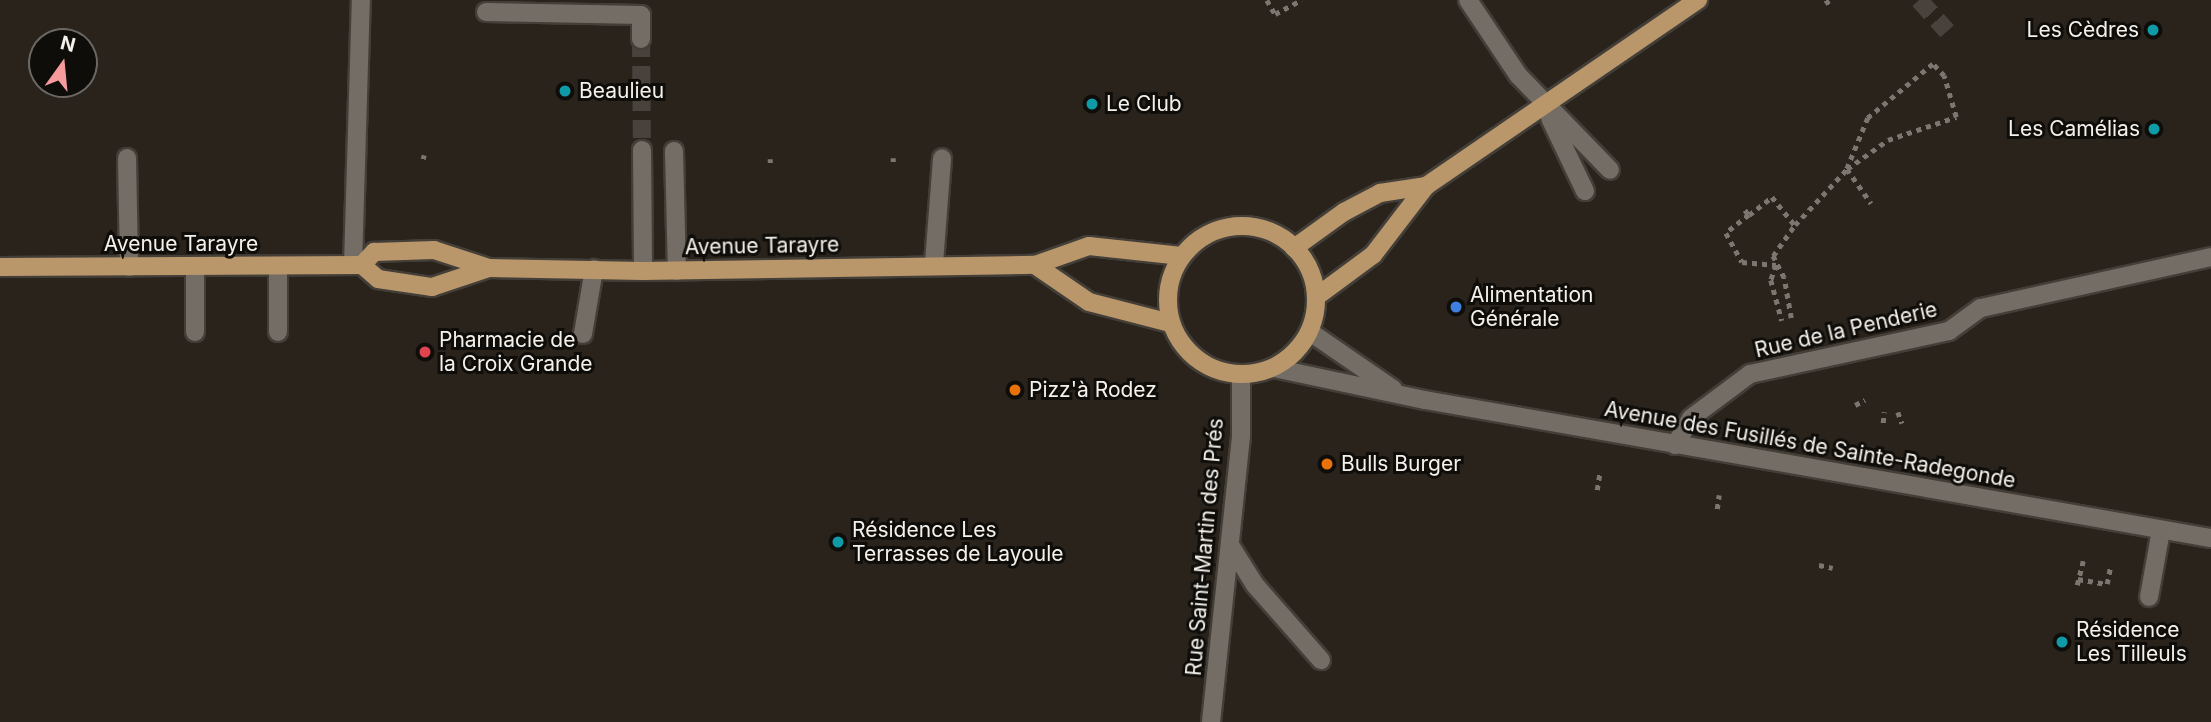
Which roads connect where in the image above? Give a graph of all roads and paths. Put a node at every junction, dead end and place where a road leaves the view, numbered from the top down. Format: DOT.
graph roads {
  1 [pos="360,0"];
  2 [pos="1267,0"];
  3 [pos="1301,0"];
  4 [pos="1468,0"];
  5 [pos="1698,0"];
  6 [pos="1826,0"];
  7 [pos="1831,7"];
  8 [pos="486,12"];
  9 [pos="641,39"];
  10 [pos="1544,105"];
  11 [pos="642,150"];
  12 [pos="674,151"];
  13 [pos="127,158"];
  14 [pos="942,158"];
  15 [pos="1847,169"];
  16 [pos="1610,170"];
  17 [pos="1426,186"];
  18 [pos="1585,191"];
  19 [pos="1871,203"];
  20 [pos="1795,225"];
  21 [pos="1294,248"];
  22 [pos="1181,256"];
  23 [pos="2211,257"];
  24 [pos="934,263"];
  25 [pos="357,265"];
  26 [pos="1035,265"];
  27 [pos="1776,265"];
  28 [pos="0,267"];
  29 [pos="130,267"];
  30 [pos="195,267"];
  31 [pos="278,267"];
  32 [pos="489,268"];
  33 [pos="594,269"];
  34 [pos="643,271"];
  35 [pos="677,271"];
  36 [pos="1316,297"];
  37 [pos="1791,318"];
  38 [pos="1782,321"];
  39 [pos="1170,323"];
  40 [pos="195,332"];
  41 [pos="278,332"];
  42 [pos="1310,332"];
  43 [pos="583,334"];
  44 [pos="1273,368"];
  45 [pos="1241,375"];
  46 [pos="1401,394"];
  47 [pos="1865,400"];
  48 [pos="1855,405"];
  49 [pos="1884,412"];
  50 [pos="1898,412"];
  51 [pos="1883,423"];
  52 [pos="1902,423"];
  53 [pos="1675,444"];
  54 [pos="1599,477"];
  55 [pos="1597,490"];
  56 [pos="1719,495"];
  57 [pos="1717,509"];
  58 [pos="2161,530"];
  59 [pos="2211,538"];
  60 [pos="1230,545"];
  61 [pos="2082,561"];
  62 [pos="1819,565"];
  63 [pos="1833,568"];
  64 [pos="2110,568"];
  65 [pos="2078,579"];
  66 [pos="2077,585"];
  67 [pos="2149,597"];
  68 [pos="1321,660"];
  69 [pos="1211,722"];
  1 -- 25 [label="street"];
  2 -- 3 [label="path"];
  4 -- 10 [label="street"];
  5 -- 10 [label="main road"];
  6 -- 7 [label="path"];
  8 -- 9 [label="street"];
  10 -- 16 [label="street"];
  10 -- 17 [label="main road"];
  10 -- 18 [label="street"];
  11 -- 34 [label="street"];
  12 -- 35 [label="street"];
  13 -- 29 [label="street"];
  14 -- 24 [label="street"];
  15 -- 15 [label="path"];
  15 -- 19 [label="path"];
  15 -- 20 [label="path"];
  17 -- 21 [label="main road"];
  17 -- 36 [label="main road"];
  20 -- 27 [label="path"];
  20 -- 27 [label="path"];
  21 -- 22 [label="main road"];
  21 -- 36 [label="main road"];
  22 -- 26 [label="main road, Avenue Tarayre"];
  22 -- 39 [label="main road"];
  23 -- 53 [label="street, Rue de la Penderie"];
  24 -- 26 [label="main road, Avenue Tarayre"];
  24 -- 35 [label="main road, Avenue Tarayre"];
  25 -- 31 [label="main road, Avenue Tarayre"];
  25 -- 32 [label="main road, Avenue Tarayre"];
  25 -- 32 [label="main road, Avenue Tarayre"];
  26 -- 39 [label="main road"];
  27 -- 37 [label="path"];
  27 -- 38 [label="path"];
  28 -- 29 [label="main road, Avenue Tarayre"];
  29 -- 30 [label="main road, Avenue Tarayre"];
  30 -- 31 [label="main road, Avenue Tarayre"];
  30 -- 40 [label="street"];
  31 -- 41 [label="street"];
  32 -- 33 [label="main road, Avenue Tarayre"];
  33 -- 34 [label="main road, Avenue Tarayre"];
  33 -- 43 [label="street"];
  34 -- 35 [label="main road, Avenue Tarayre"];
  36 -- 42 [label="main road"];
  39 -- 45 [label="main road"];
  42 -- 44 [label="main road"];
  42 -- 46 [label="street, Avenue des Fusillés de Sainte-Radegonde"];
  44 -- 45 [label="main road"];
  44 -- 46 [label="street, Avenue des Fusillés de Sainte-Radegonde"];
  45 -- 60 [label="street, Rue Saint-Martin des Prés"];
  46 -- 53 [label="street, Avenue des Fusillés de Sainte-Radegonde"];
  47 -- 48 [label="path"];
  49 -- 51 [label="path"];
  50 -- 52 [label="path"];
  53 -- 58 [label="street, Avenue des Fusillés de Sainte-Radegonde"];
  54 -- 55 [label="path"];
  56 -- 57 [label="path"];
  58 -- 59 [label="street, Avenue des Fusillés de Sainte-Radegonde"];
  58 -- 67 [label="street"];
  60 -- 68 [label="street"];
  60 -- 69 [label="street, Rue Saint-Martin des Prés"];
  61 -- 65 [label="path"];
  62 -- 63 [label="path"];
  64 -- 65 [label="path"];
  65 -- 66 [label="path"];
}
